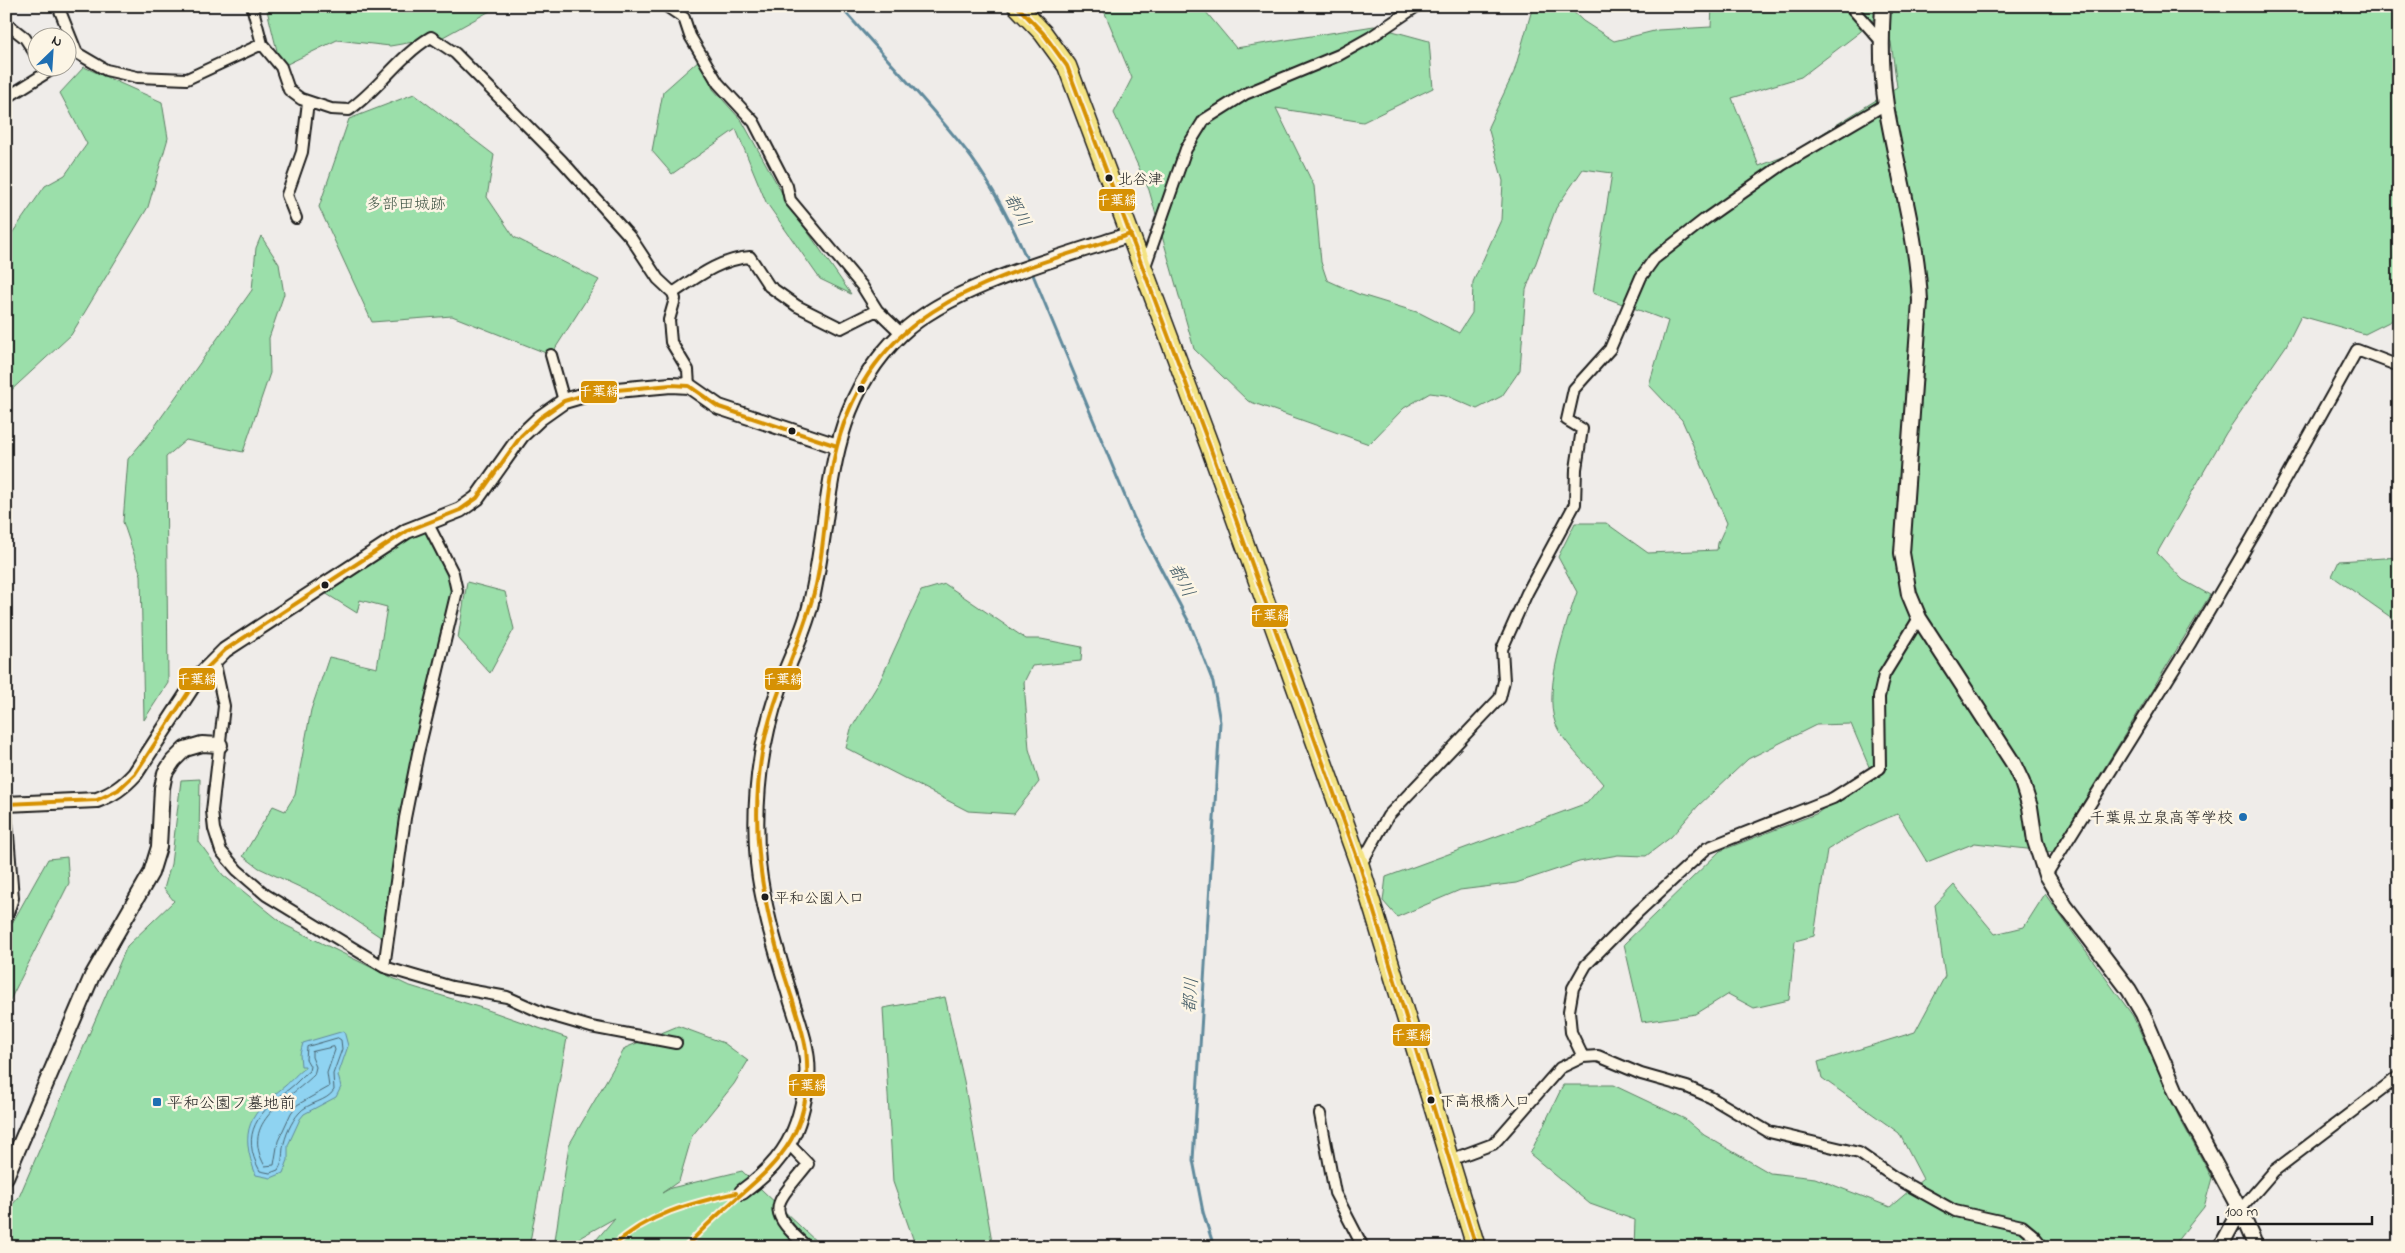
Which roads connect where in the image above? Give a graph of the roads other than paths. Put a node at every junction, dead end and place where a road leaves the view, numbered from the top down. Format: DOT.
graph roads {
  1 [pos="58,6"];
  2 [pos="252,6"];
  3 [pos="666,6"];
  4 [pos="1017,6"];
  5 [pos="1416,6"];
  6 [pos="1850,6"];
  7 [pos="1882,6"];
  8 [pos="6,23"];
  9 [pos="67,28"];
  10 [pos="1881,41"];
  11 [pos="28,43"];
  12 [pos="262,44"];
  13 [pos="78,54"];
  14 [pos="35,78"];
  15 [pos="6,98"];
  16 [pos="308,102"];
  17 [pos="1886,104"];
  18 [pos="296,218"];
  19 [pos="1131,234"];
  20 [pos="1144,269"];
  21 [pos="673,293"];
  22 [pos="877,310"];
  23 [pos="902,334"];
  24 [pos="551,355"];
  25 [pos="2399,366"];
  26 [pos="689,386"];
  27 [pos="564,401"];
  28 [pos="837,446"];
  29 [pos="428,524"];
  30 [pos="1919,618"];
  31 [pos="214,660"];
  32 [pos="220,744"];
  33 [pos="6,804"];
  34 [pos="6,810"];
  35 [pos="8,860"];
  36 [pos="1360,866"];
  37 [pos="2046,875"];
  38 [pos="6,919"];
  39 [pos="384,966"];
  40 [pos="676,1043"];
  41 [pos="1583,1057"];
  42 [pos="2399,1076"];
  43 [pos="1320,1114"];
  44 [pos="789,1144"];
  45 [pos="1450,1160"];
  46 [pos="6,1177"];
  47 [pos="742,1192"];
  48 [pos="2240,1210"];
  49 [pos="807,1247"];
  50 [pos="1363,1247"];
  51 [pos="1476,1247"];
  52 [pos="2043,1247"];
  53 [pos="2220,1247"];
  54 [pos="2256,1247"];
  1 -- 9 [label="street"];
  2 -- 12 [label="street"];
  3 -- 22 [label="street"];
  4 -- 19 [label="highway"];
  5 -- 20 [label="street"];
  6 -- 10 [label="street"];
  7 -- 10 [label="street"];
  8 -- 11 [label="street"];
  10 -- 17 [label="street"];
  12 -- 13 [label="street"];
  12 -- 16 [label="street"];
  14 -- 15 [label="street"];
  16 -- 18 [label="street"];
  16 -- 21 [label="street"];
  17 -- 30 [label="street"];
  17 -- 36 [label="street"];
  19 -- 20 [label="highway"];
  19 -- 23 [label="street"];
  20 -- 36 [label="highway"];
  21 -- 22 [label="street"];
  21 -- 26 [label="street"];
  22 -- 23 [label="street"];
  23 -- 28 [label="street"];
  24 -- 27 [label="street"];
  25 -- 37 [label="street"];
  26 -- 27 [label="street"];
  26 -- 28 [label="street"];
  27 -- 29 [label="street"];
  28 -- 44 [label="street"];
  29 -- 31 [label="street"];
  29 -- 39 [label="street"];
  30 -- 37 [label="street"];
  30 -- 41 [label="street"];
  31 -- 32 [label="street"];
  31 -- 33 [label="street"];
  32 -- 39 [label="street"];
  32 -- 46 [label="street"];
  34 -- 35 [label="street"];
  35 -- 38 [label="street"];
  36 -- 45 [label="highway"];
  37 -- 48 [label="street"];
  39 -- 40 [label="street"];
  41 -- 45 [label="street"];
  41 -- 52 [label="street"];
  42 -- 48 [label="street"];
  43 -- 50 [label="street"];
  44 -- 47 [label="street"];
  44 -- 49 [label="street"];
  45 -- 51 [label="highway"];
  48 -- 53 [label="street"];
  48 -- 54 [label="street"];
}
